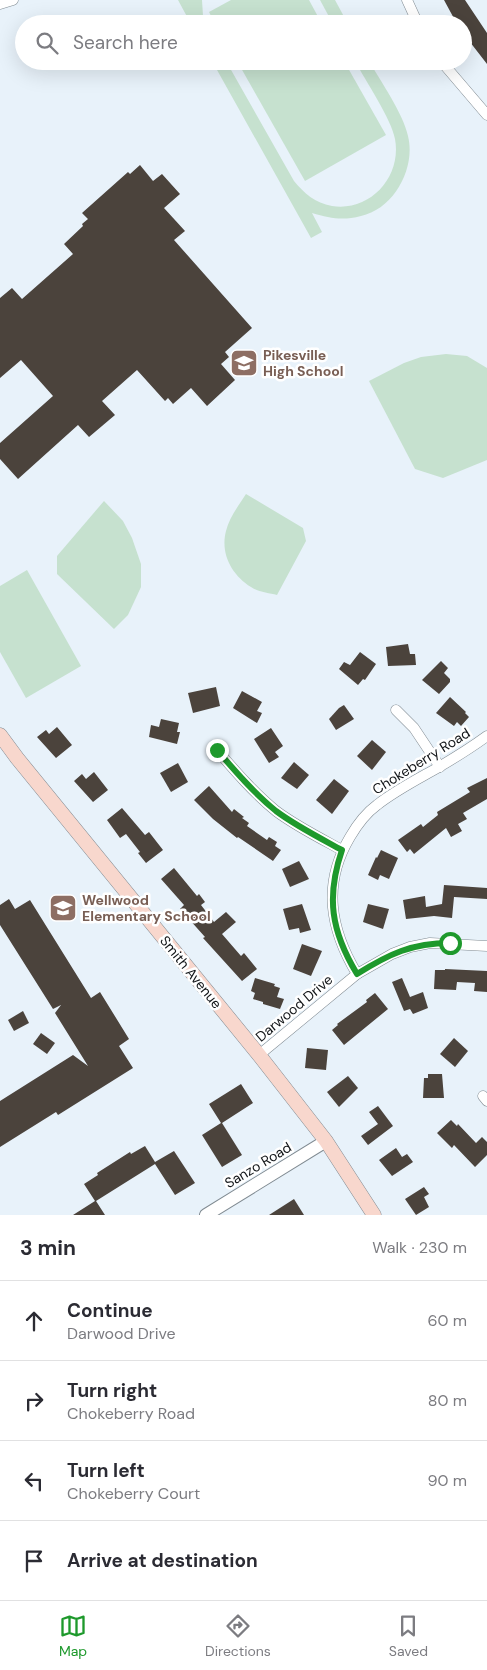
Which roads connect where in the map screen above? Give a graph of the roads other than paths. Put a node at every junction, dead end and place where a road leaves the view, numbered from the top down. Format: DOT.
graph roads {
  1 [pos="13,0"];
  2 [pos="407,0"];
  3 [pos="0,4"];
  4 [pos="414,15"];
  5 [pos="449,70"];
  6 [pos="487,115"];
  7 [pos="396,710"];
  8 [pos="0,735"];
  9 [pos="487,736"];
  10 [pos="217,750"];
  11 [pos="440,767"];
  12 [pos="342,850"];
  13 [pos="487,946"];
  14 [pos="357,974"];
  15 [pos="259,1055"];
  16 [pos="326,1141"];
  17 [pos="206,1215"];
  18 [pos="374,1215"];
  1 -- 3 [label="street"];
  2 -- 4 [label="street"];
  5 -- 6 [label="street"];
  7 -- 11 [label="street"];
  8 -- 15 [label="main road, Smith Avenue"];
  9 -- 11 [label="street, Chokeberry Road"];
  10 -- 12 [label="street"];
  11 -- 12 [label="street, Chokeberry Road"];
  12 -- 14 [label="street, Chokeberry Road"];
  13 -- 14 [label="street, Darwood Drive"];
  14 -- 15 [label="street, Darwood Drive"];
  15 -- 16 [label="main road, Smith Avenue"];
  16 -- 17 [label="street, Sanzo Road"];
  16 -- 18 [label="main road, Smith Avenue"];
}
